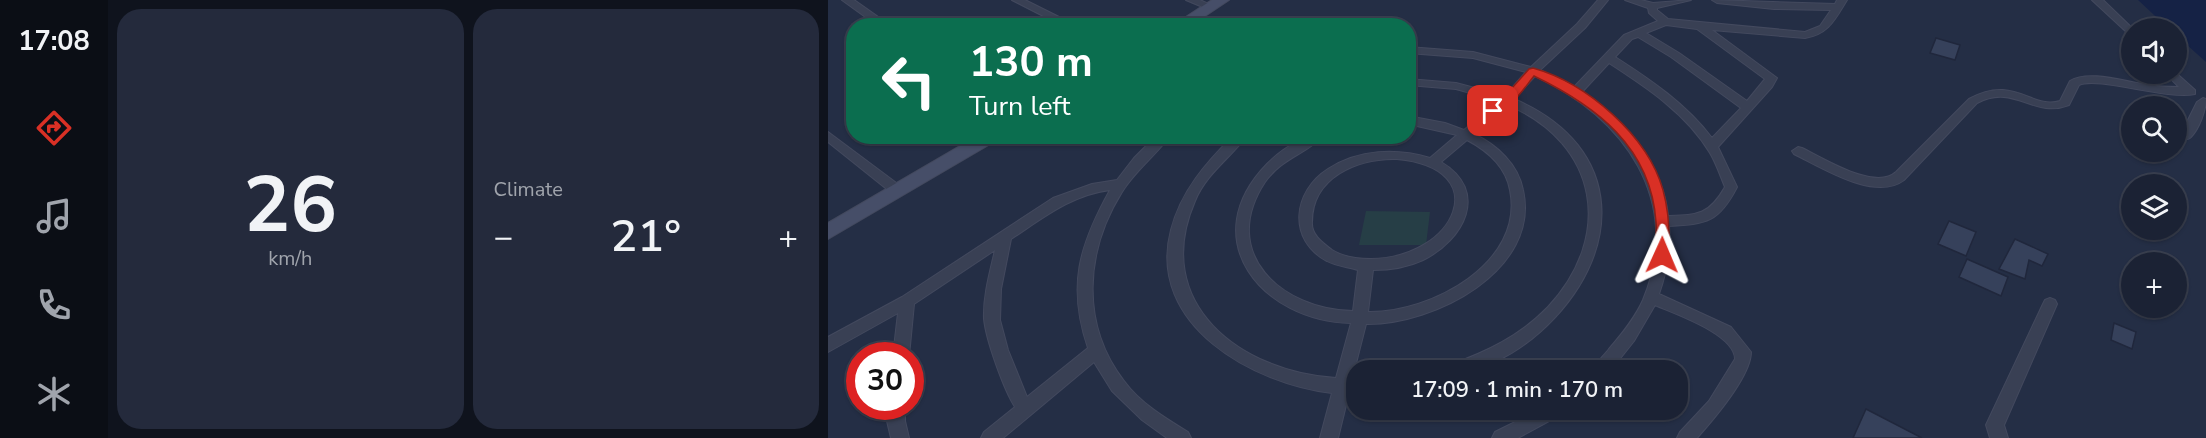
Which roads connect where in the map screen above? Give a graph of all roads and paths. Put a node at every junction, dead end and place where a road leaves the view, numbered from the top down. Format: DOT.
graph roads {
  1 [pos="847,0"];
  2 [pos="1017,0"];
  3 [pos="1191,0"];
  4 [pos="1603,0"];
  5 [pos="1630,0"];
  6 [pos="1683,0"];
  7 [pos="1717,0"];
  8 [pos="2097,0"];
  9 [pos="1216,4"];
  10 [pos="1839,4"];
  11 [pos="1653,6"];
  12 [pos="874,18"];
  13 [pos="1055,18"];
  14 [pos="1192,18"];
  15 [pos="1665,22"];
  16 [pos="1686,23"];
  17 [pos="2121,23"];
  18 [pos="1700,26"];
  19 [pos="1639,33"];
  20 [pos="1416,50"];
  21 [pos="1609,58"];
  22 [pos="1533,71"];
  23 [pos="1416,83"];
  24 [pos="2182,84"];
  25 [pos="2190,91"];
  26 [pos="1575,92"];
  27 [pos="1507,100"];
  28 [pos="2204,104"];
  29 [pos="1746,106"];
  30 [pos="1416,121"];
  31 [pos="1465,133"];
  32 [pos="2187,134"];
  33 [pos="828,136"];
  34 [pos="977,144"];
  35 [pos="1156,144"];
  36 [pos="1233,144"];
  37 [pos="1304,144"];
  38 [pos="1712,146"];
  39 [pos="1798,151"];
  40 [pos="1432,163"];
  41 [pos="1120,184"];
  42 [pos="898,191"];
  43 [pos="1663,221"];
  44 [pos="828,232"];
  45 [pos="1004,239"];
  46 [pos="1366,266"];
  47 [pos="1651,297"];
  48 [pos="907,301"];
  49 [pos="2050,304"];
  50 [pos="1360,318"];
  51 [pos="903,342"];
  52 [pos="828,345"];
  53 [pos="1096,351"];
  54 [pos="1353,360"];
  55 [pos="1483,360"];
  56 [pos="1610,360"];
  57 [pos="1346,386"];
  58 [pos="1346,394"];
  59 [pos="1025,408"];
  60 [pos="896,420"];
  61 [pos="1537,420"];
  62 [pos="900,438"];
  63 [pos="990,438"];
  64 [pos="1182,438"];
  65 [pos="1329,438"];
  66 [pos="1501,438"];
  67 [pos="1686,438"];
  68 [pos="1999,438"];
  1 -- 12 [label="street"];
  2 -- 13 [label="street"];
  3 -- 9 [label="street"];
  4 -- 22 [label="street"];
  5 -- 11 [label="street"];
  6 -- 11 [label="street"];
  6 -- 16 [label="street"];
  7 -- 10 [label="street"];
  8 -- 17 [label="street"];
  9 -- 14 [label="main road"];
  10 -- 18 [label="street"];
  11 -- 15 [label="street"];
  15 -- 16 [label="street"];
  15 -- 19 [label="street"];
  16 -- 18 [label="street"];
  18 -- 29 [label="street"];
  19 -- 21 [label="street"];
  19 -- 29 [label="street"];
  20 -- 22 [label="street"];
  21 -- 26 [label="street"];
  21 -- 38 [label="street"];
  22 -- 26 [label="street"];
  22 -- 27 [label="street"];
  23 -- 27 [label="street"];
  24 -- 25 [label="street"];
  25 -- 28 [label="street"];
  25 -- 39 [label="street"];
  26 -- 43 [label="street"];
  27 -- 31 [label="street"];
  27 -- 55 [label="street"];
  28 -- 32 [label="street"];
  29 -- 38 [label="street"];
  30 -- 31 [label="street"];
  31 -- 40 [label="street"];
  31 -- 50 [label="street"];
  33 -- 42 [label="street"];
  34 -- 42 [label="main road"];
  35 -- 41 [label="street"];
  36 -- 57 [label="street"];
  37 -- 50 [label="street"];
  38 -- 43 [label="street"];
  40 -- 46 [label="street"];
  40 -- 46 [label="street"];
  41 -- 45 [label="street"];
  41 -- 53 [label="street"];
  42 -- 44 [label="main road"];
  43 -- 47 [label="street"];
  45 -- 48 [label="street"];
  45 -- 59 [label="street"];
  46 -- 50 [label="street"];
  47 -- 56 [label="street"];
  47 -- 67 [label="street"];
  48 -- 51 [label="street"];
  48 -- 52 [label="street"];
  49 -- 68 [label="street"];
  50 -- 54 [label="street"];
  53 -- 59 [label="street"];
  53 -- 64 [label="street"];
  58 -- 65 [label="street"];
  59 -- 63 [label="street"];
  60 -- 62 [label="street"];
  61 -- 66 [label="street"];
}
